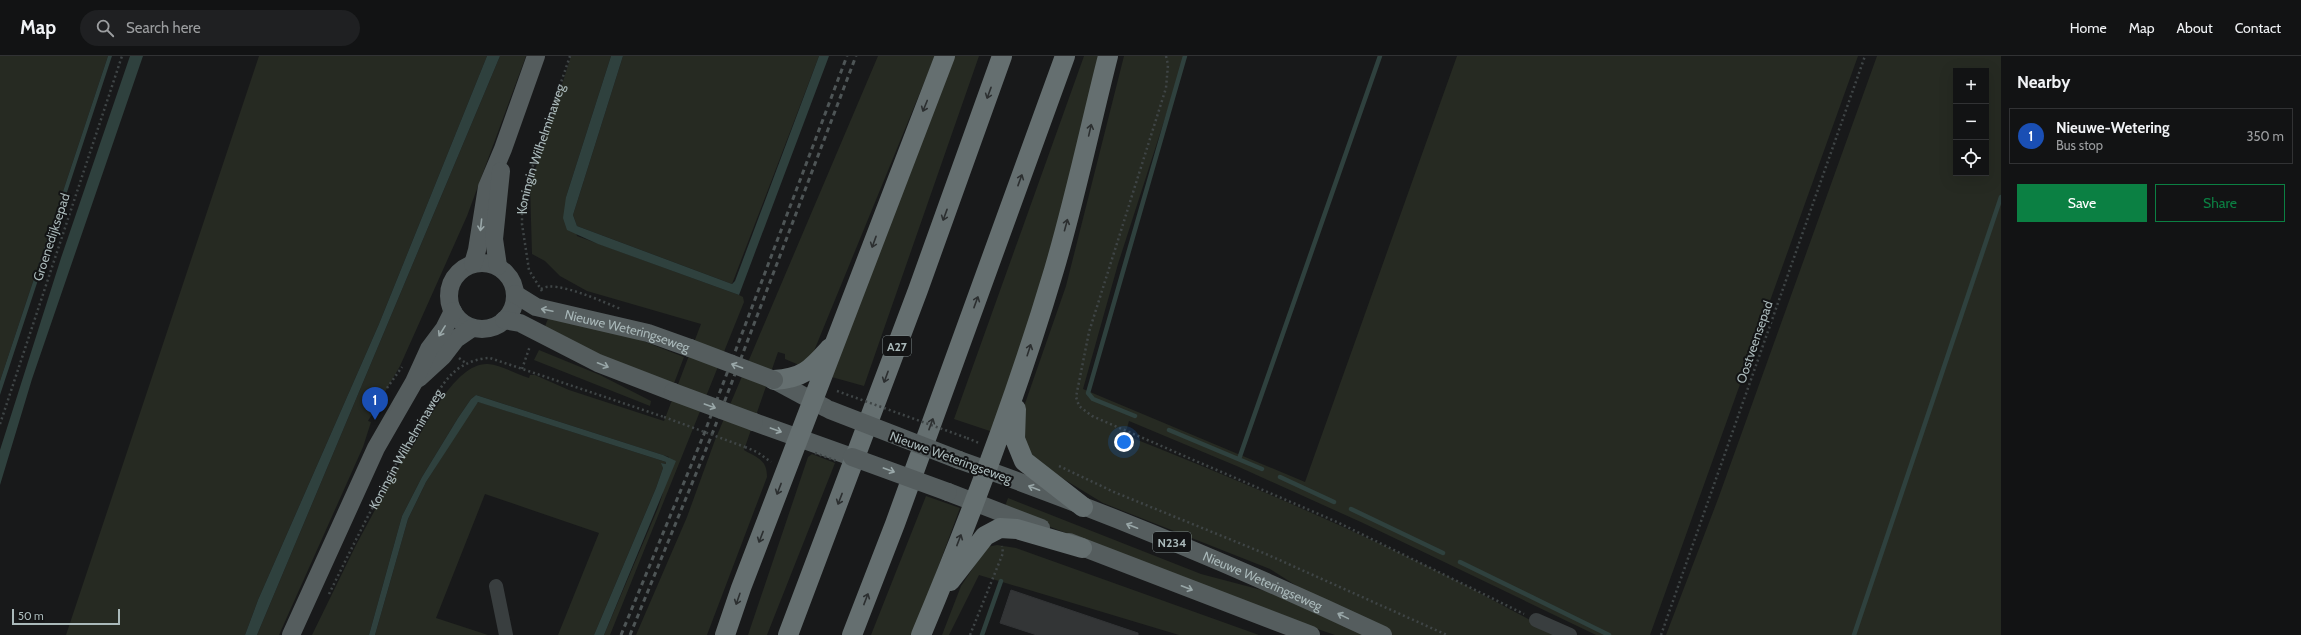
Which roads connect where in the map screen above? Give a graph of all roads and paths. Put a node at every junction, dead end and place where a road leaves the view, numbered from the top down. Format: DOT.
graph roads {
  1 [pos="122,56"];
  2 [pos="536,56"];
  3 [pos="570,56"];
  4 [pos="945,56"];
  5 [pos="1002,56"];
  6 [pos="1065,56"];
  7 [pos="1108,56"];
  8 [pos="1166,56"];
  9 [pos="1865,56"];
  10 [pos="503,149"];
  11 [pos="473,264"];
  12 [pos="498,266"];
  13 [pos="541,289"];
  14 [pos="515,294"];
  15 [pos="453,312"];
  16 [pos="504,320"];
  17 [pos="472,328"];
  18 [pos="836,342"];
  19 [pos="436,353"];
  20 [pos="774,380"];
  21 [pos="837,391"];
  22 [pos="1015,394"];
  23 [pos="822,406"];
  24 [pos="0,424"];
  25 [pos="799,438"];
  26 [pos="744,447"];
  27 [pos="995,449"];
  28 [pos="1055,464"];
  29 [pos="987,470"];
  30 [pos="973,501"];
  31 [pos="1083,507"];
  32 [pos="1082,548"];
  33 [pos="496,586"];
  34 [pos="329,594"];
  35 [pos="935,602"];
  36 [pos="1536,620"];
  37 [pos="291,635"];
  38 [pos="506,635"];
  39 [pos="725,635"];
  40 [pos="788,635"];
  41 [pos="852,635"];
  42 [pos="921,635"];
  43 [pos="1311,635"];
  44 [pos="1383,635"];
  45 [pos="1447,635"];
  46 [pos="1570,635"];
  47 [pos="1661,635"];
  1 -- 24 [label="path, Groenedijksepad"];
  2 -- 10 [label="main road"];
  3 -- 13 [label="path, Koningin Wilhelminaweg"];
  4 -- 18 [label="highway, one-way"];
  5 -- 40 [label="highway, A27, one-way"];
  41 -- 6 [label="highway, one-way"];
  22 -- 7 [label="highway, one-way"];
  8 -- 36 [label="path"];
  9 -- 47 [label="path, Oostveensepad"];
  10 -- 11 [label="main road, one-way"];
  10 -- 12 [label="main road"];
  11 -- 12 [label="main road"];
  11 -- 15 [label="main road"];
  12 -- 14 [label="main road"];
  14 -- 16 [label="main road"];
  20 -- 14 [label="main road, Nieuwe Weteringseweg / N234, one-way, bridge"];
  15 -- 17 [label="main road"];
  15 -- 19 [label="main road, Koningin Wilhelminaweg, one-way"];
  16 -- 17 [label="main road"];
  16 -- 25 [label="main road, one-way, bridge"];
  17 -- 19 [label="main road, Koningin Wilhelminaweg"];
  18 -- 20 [label="highway"];
  18 -- 23 [label="highway"];
  19 -- 37 [label="main road, Koningin Wilhelminaweg"];
  20 -- 23 [label="main road, Nieuwe Weteringseweg / N234"];
  21 -- 27 [label="path, Nieuwe Weteringseweg, bridge"];
  22 -- 27 [label="highway"];
  22 -- 31 [label="highway"];
  23 -- 25 [label="highway"];
  23 -- 29 [label="main road, Nieuwe Weteringseweg / N234, bridge"];
  25 -- 30 [label="main road, one-way, bridge"];
  25 -- 39 [label="highway, one-way"];
  26 -- 34 [label="path, Koningin Wilhelminaweg, bridge"];
  27 -- 29 [label="highway"];
  28 -- 45 [label="path, Nieuwe Weteringseweg"];
  29 -- 30 [label="highway"];
  31 -- 29 [label="main road, Nieuwe Weteringseweg / N234, one-way"];
  30 -- 32 [label="main road"];
  35 -- 30 [label="highway, one-way"];
  44 -- 31 [label="main road, Nieuwe Weteringseweg / N234, one-way"];
  32 -- 35 [label="highway"];
  32 -- 43 [label="main road, one-way"];
  33 -- 38 [label="street"];
  35 -- 42 [label="highway"];
  36 -- 46 [label="street"];
}
